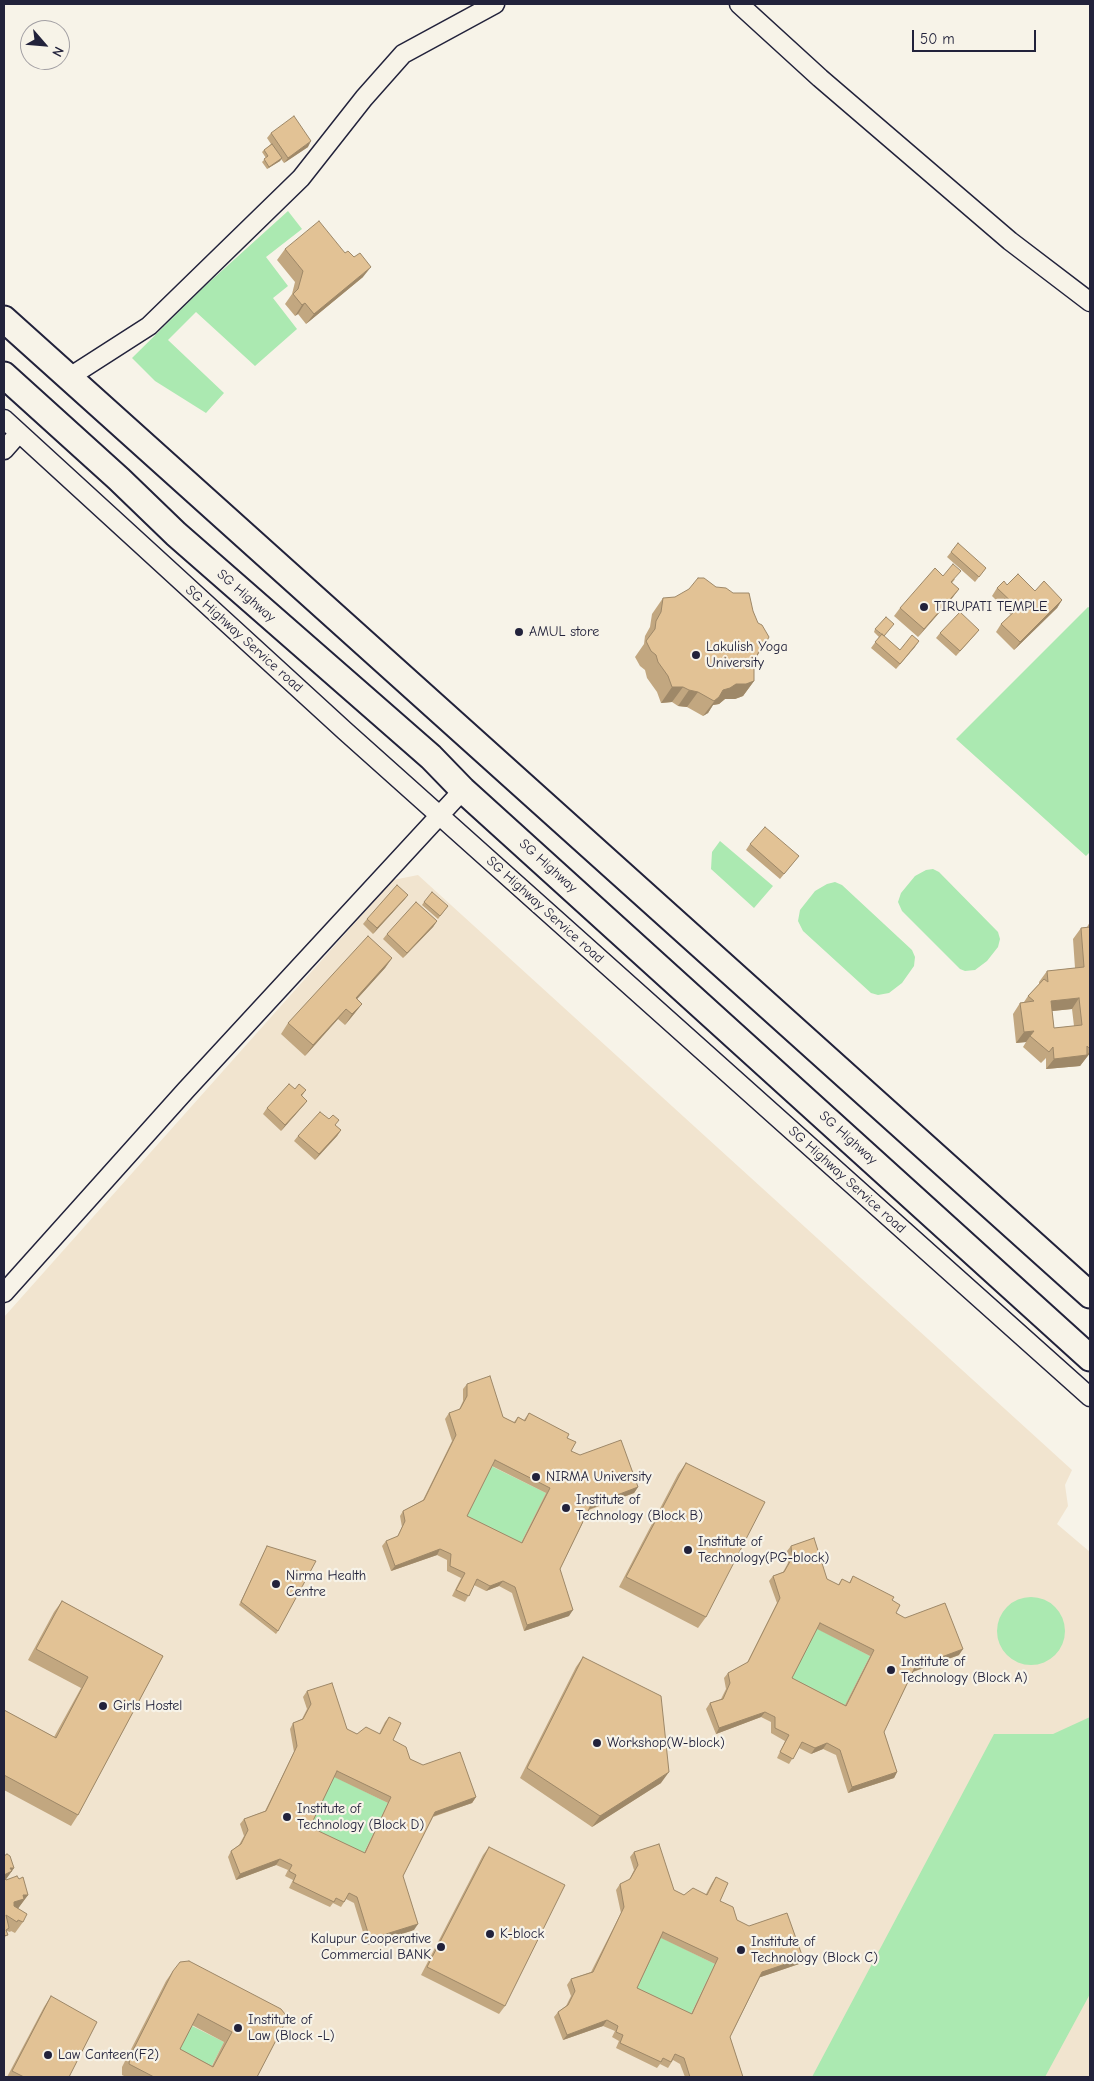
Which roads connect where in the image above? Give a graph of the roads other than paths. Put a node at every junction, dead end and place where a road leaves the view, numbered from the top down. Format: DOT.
graph roads {
  1 [pos="495,4"];
  2 [pos="739,4"];
  3 [pos="1090,302"];
  4 [pos="4,319"];
  5 [pos="4,375"];
  6 [pos="68,378"];
  7 [pos="4,419"];
  8 [pos="19,433"];
  9 [pos="4,450"];
  10 [pos="463,790"];
  11 [pos="440,815"];
  12 [pos="4,1293"];
  13 [pos="1090,1295"];
  14 [pos="1090,1358"];
  15 [pos="1090,1397"];
  1 -- 6 [label="street"];
  2 -- 3 [label="street"];
  4 -- 6 [label="highway"];
  5 -- 10 [label="highway, SG Highway"];
  6 -- 13 [label="highway"];
  7 -- 8 [label="street, SG Highway Service road"];
  8 -- 9 [label="street"];
  8 -- 11 [label="street, SG Highway Service road"];
  10 -- 11 [label="street"];
  10 -- 14 [label="highway, SG Highway"];
  11 -- 12 [label="street"];
  11 -- 15 [label="street, SG Highway Service road"];
}
